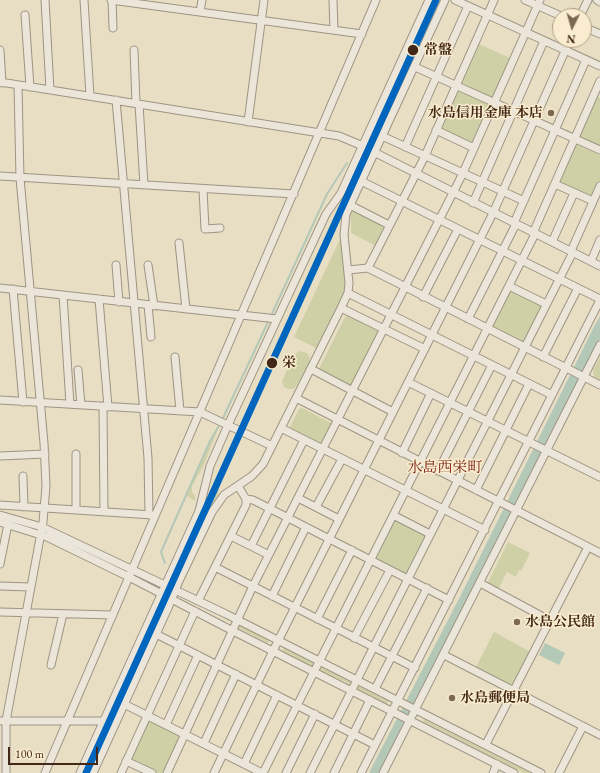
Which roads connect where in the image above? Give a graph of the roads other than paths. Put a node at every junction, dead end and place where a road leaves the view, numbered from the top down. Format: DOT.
graph roads {
  1 [pos="45,0"];
  2 [pos="84,0"];
  3 [pos="115,0"];
  4 [pos="202,0"];
  5 [pos="264,0"];
  6 [pos="333,0"];
  7 [pos="376,0"];
  8 [pos="429,0"];
  9 [pos="445,0"];
  10 [pos="455,0"];
  11 [pos="494,0"];
  12 [pos="525,0"];
  13 [pos="597,0"];
  14 [pos="136,2"];
  15 [pos="600,2"];
  16 [pos="539,3"];
  17 [pos="170,4"];
  18 [pos="468,6"];
  19 [pos="552,11"];
  20 [pos="200,12"];
  21 [pos="25,15"];
  22 [pos="487,15"];
  23 [pos="261,20"];
  24 [pos="113,28"];
  25 [pos="334,30"];
  26 [pos="526,32"];
  27 [pos="362,34"];
  28 [pos="544,41"];
  29 [pos="0,50"];
  30 [pos="134,50"];
  31 [pos="565,50"];
  32 [pos="586,60"];
  33 [pos="600,66"];
  34 [pos="415,67"];
  35 [pos="436,76"];
  36 [pos="600,81"];
  37 [pos="1,83"];
  38 [pos="456,85"];
  39 [pos="18,87"];
  40 [pos="30,87"];
  41 [pos="50,90"];
  42 [pos="90,96"];
  43 [pos="116,100"];
  44 [pos="494,103"];
  45 [pos="138,104"];
  46 [pos="514,111"];
  47 [pos="534,121"];
  48 [pos="248,122"];
  49 [pos="436,130"];
  50 [pos="555,130"];
  51 [pos="320,132"];
  52 [pos="382,136"];
  53 [pos="574,139"];
  54 [pos="363,146"];
  55 [pos="405,147"];
  56 [pos="474,148"];
  57 [pos="600,150"];
  58 [pos="374,152"];
  59 [pos="425,156"];
  60 [pos="415,173"];
  61 [pos="463,173"];
  62 [pos="0,176"];
  63 [pos="20,178"];
  64 [pos="361,181"];
  65 [pos="482,182"];
  66 [pos="124,184"];
  67 [pos="555,184"];
  68 [pos="144,185"];
  69 [pos="600,186"];
  70 [pos="203,189"];
  71 [pos="503,191"];
  72 [pos="453,192"];
  73 [pos="574,193"];
  74 [pos="294,194"];
  75 [pos="401,200"];
  76 [pos="524,201"];
  77 [pos="593,201"];
  78 [pos="473,203"];
  79 [pos="350,205"];
  80 [pos="493,213"];
  81 [pos="439,219"];
  82 [pos="515,224"];
  83 [pos="389,225"];
  84 [pos="220,228"];
  85 [pos="458,229"];
  86 [pos="534,233"];
  87 [pos="480,240"];
  88 [pos="600,240"];
  89 [pos="552,242"];
  90 [pos="179,243"];
  91 [pos="503,251"];
  92 [pos="572,252"];
  93 [pos="522,261"];
  94 [pos="591,261"];
  95 [pos="116,265"];
  96 [pos="148,265"];
  97 [pos="600,266"];
  98 [pos="368,268"];
  99 [pos="348,270"];
  100 [pos="559,279"];
  101 [pos="509,286"];
  102 [pos="404,287"];
  103 [pos="0,288"];
  104 [pos="578,288"];
  105 [pos="13,289"];
  106 [pos="30,292"];
  107 [pos="348,293"];
  108 [pos="63,295"];
  109 [pos="423,297"];
  110 [pos="99,299"];
  111 [pos="600,299"];
  112 [pos="120,302"];
  113 [pos="135,304"];
  114 [pos="546,304"];
  115 [pos="151,305"];
  116 [pos="342,308"];
  117 [pos="445,308"];
  118 [pos="186,309"];
  119 [pos="391,315"];
  120 [pos="242,316"];
  121 [pos="277,319"];
  122 [pos="468,320"];
  123 [pos="384,328"];
  124 [pos="487,329"];
  125 [pos="432,335"];
  126 [pos="151,337"];
  127 [pos="600,345"];
  128 [pos="524,348"];
  129 [pos="425,349"];
  130 [pos="474,356"];
  131 [pos="175,357"];
  132 [pos="543,357"];
  133 [pos="492,365"];
  134 [pos="311,369"];
  135 [pos="78,370"];
  136 [pos="569,370"];
  137 [pos="511,375"];
  138 [pos="582,376"];
  139 [pos="408,382"];
  140 [pos="530,384"];
  141 [pos="600,385"];
  142 [pos="352,390"];
  143 [pos="431,393"];
  144 [pos="552,395"];
  145 [pos="296,398"];
  146 [pos="0,400"];
  147 [pos="23,402"];
  148 [pos="41,403"];
  149 [pos="450,403"];
  150 [pos="70,404"];
  151 [pos="82,405"];
  152 [pos="106,406"];
  153 [pos="143,409"];
  154 [pos="180,411"];
  155 [pos="200,412"];
  156 [pos="393,412"];
  157 [pos="468,412"];
  158 [pos="337,420"];
  159 [pos="488,421"];
  160 [pos="228,425"];
  161 [pos="281,428"];
  162 [pos="506,430"];
  163 [pos="304,440"];
  164 [pos="378,441"];
  165 [pos="529,442"];
  166 [pos="272,446"];
  167 [pos="323,449"];
  168 [pos="545,450"];
  169 [pos="402,453"];
  170 [pos="45,454"];
  171 [pos="76,454"];
  172 [pos="0,456"];
  173 [pos="342,459"];
  174 [pos="420,462"];
  175 [pos="364,470"];
  176 [pos="438,471"];
  177 [pos="23,476"];
  178 [pos="600,477"];
  179 [pos="457,481"];
  180 [pos="238,486"];
  181 [pos="405,490"];
  182 [pos="476,490"];
  183 [pos="298,498"];
  184 [pos="246,499"];
  185 [pos="502,503"];
  186 [pos="0,505"];
  187 [pos="24,506"];
  188 [pos="316,507"];
  189 [pos="45,508"];
  190 [pos="269,509"];
  191 [pos="443,509"];
  192 [pos="76,510"];
  193 [pos="515,510"];
  194 [pos="104,512"];
  195 [pos="0,515"];
  196 [pos="153,515"];
  197 [pos="393,515"];
  198 [pos="288,518"];
  199 [pos="340,519"];
  200 [pos="0,522"];
  201 [pos="8,524"];
  202 [pos="306,527"];
  203 [pos="485,530"];
  204 [pos="41,531"];
  205 [pos="430,534"];
  206 [pos="230,536"];
  207 [pos="330,539"];
  208 [pos="251,546"];
  209 [pos="588,547"];
  210 [pos="352,550"];
  211 [pos="600,553"];
  212 [pos="269,555"];
  213 [pos="371,560"];
  214 [pos="0,564"];
  215 [pos="215,567"];
  216 [pos="390,570"];
  217 [pos="131,573"];
  218 [pos="408,579"];
  219 [pos="480,583"];
  220 [pos="165,585"];
  221 [pos="0,586"];
  222 [pos="253,586"];
  223 [pos="30,587"];
  224 [pos="426,588"];
  225 [pos="175,590"];
  226 [pos="161,593"];
  227 [pos="272,596"];
  228 [pos="172,598"];
  229 [pos="449,600"];
  230 [pos="198,601"];
  231 [pos="295,608"];
  232 [pos="195,611"];
  233 [pos="0,612"];
  234 [pos="26,613"];
  235 [pos="63,614"];
  236 [pos="113,615"];
  237 [pos="317,619"];
  238 [pos="237,620"];
  239 [pos="549,620"];
  240 [pos="336,628"];
  241 [pos="233,631"];
  242 [pos="156,634"];
  243 [pos="354,638"];
  244 [pos="279,640"];
  245 [pos="179,646"];
  246 [pos="373,648"];
  247 [pos="273,651"];
  248 [pos="198,655"];
  249 [pos="444,655"];
  250 [pos="392,657"];
  251 [pos="320,660"];
  252 [pos="51,665"];
  253 [pos="217,665"];
  254 [pos="415,668"];
  255 [pos="313,672"];
  256 [pos="236,674"];
  257 [pos="357,680"];
  258 [pos="257,685"];
  259 [pos="375,689"];
  260 [pos="513,690"];
  261 [pos="351,691"];
  262 [pos="277,695"];
  263 [pos="114,699"];
  264 [pos="370,700"];
  265 [pos="398,701"];
  266 [pos="124,704"];
  267 [pos="296,705"];
  268 [pos="411,707"];
  269 [pos="392,712"];
  270 [pos="315,714"];
  271 [pos="147,715"];
  272 [pos="405,718"];
  273 [pos="68,720"];
  274 [pos="3,721"];
  275 [pos="104,721"];
  276 [pos="334,724"];
  277 [pos="166,725"];
  278 [pos="583,726"];
  279 [pos="185,734"];
  280 [pos="354,734"];
  281 [pos="600,735"];
  282 [pos="204,743"];
  283 [pos="486,744"];
  284 [pos="375,745"];
  285 [pos="223,753"];
  286 [pos="126,761"];
  287 [pos="244,764"];
  288 [pos="497,764"];
  289 [pos="6,773"];
  290 [pos="45,773"];
  291 [pos="80,773"];
  292 [pos="93,773"];
  293 [pos="121,773"];
  294 [pos="152,773"];
  295 [pos="167,773"];
  296 [pos="214,773"];
  297 [pos="262,773"];
  298 [pos="286,773"];
  299 [pos="310,773"];
  300 [pos="334,773"];
  301 [pos="361,773"];
  302 [pos="383,773"];
  303 [pos="493,773"];
  304 [pos="514,773"];
  305 [pos="541,773"];
  306 [pos="559,773"];
  1 -- 41 [label="street"];
  2 -- 42 [label="street"];
  3 -- 14 [label="street"];
  3 -- 24 [label="street"];
  4 -- 20 [label="street"];
  5 -- 23 [label="street"];
  6 -- 25 [label="street"];
  7 -- 27 [label="street"];
  8 -- 54 [label="street"];
  9 -- 34 [label="street"];
  10 -- 18 [label="street"];
  11 -- 22 [label="street"];
  12 -- 16 [label="street"];
  13 -- 15 [label="street"];
  14 -- 17 [label="street"];
  16 -- 19 [label="street"];
  16 -- 26 [label="street"];
  17 -- 20 [label="street"];
  18 -- 22 [label="street"];
  18 -- 35 [label="street"];
  20 -- 23 [label="street"];
  21 -- 40 [label="street"];
  22 -- 26 [label="street"];
  22 -- 38 [label="street"];
  23 -- 25 [label="street"];
  23 -- 48 [label="street"];
  25 -- 27 [label="street"];
  26 -- 28 [label="street"];
  26 -- 44 [label="street"];
  27 -- 51 [label="street"];
  28 -- 31 [label="street"];
  28 -- 46 [label="street"];
  29 -- 37 [label="street"];
  30 -- 45 [label="street"];
  31 -- 32 [label="street"];
  31 -- 47 [label="street"];
  32 -- 33 [label="street"];
  32 -- 50 [label="street"];
  34 -- 35 [label="street"];
  34 -- 52 [label="street"];
  35 -- 38 [label="street"];
  35 -- 55 [label="street"];
  36 -- 53 [label="street"];
  37 -- 39 [label="street"];
  38 -- 44 [label="street"];
  38 -- 49 [label="street"];
  39 -- 40 [label="street"];
  39 -- 63 [label="street"];
  40 -- 41 [label="street"];
  41 -- 42 [label="street"];
  42 -- 43 [label="street"];
  43 -- 45 [label="street"];
  43 -- 66 [label="street"];
  44 -- 46 [label="street"];
  44 -- 56 [label="street"];
  45 -- 48 [label="street"];
  45 -- 68 [label="street"];
  46 -- 47 [label="street"];
  46 -- 65 [label="street"];
  47 -- 50 [label="street"];
  47 -- 71 [label="street"];
  48 -- 51 [label="street"];
  49 -- 56 [label="street"];
  49 -- 59 [label="street"];
  50 -- 53 [label="street"];
  50 -- 76 [label="street"];
  51 -- 54 [label="street"];
  51 -- 74 [label="street"];
  52 -- 55 [label="street"];
  52 -- 58 [label="street"];
  53 -- 57 [label="street"];
  53 -- 67 [label="street"];
  54 -- 58 [label="street"];
  54 -- 121 [label="street"];
  55 -- 59 [label="street"];
  56 -- 61 [label="street"];
  58 -- 60 [label="street"];
  58 -- 64 [label="street"];
  59 -- 60 [label="street"];
  59 -- 61 [label="street"];
  60 -- 72 [label="street"];
  60 -- 75 [label="street"];
  61 -- 65 [label="street"];
  61 -- 72 [label="street"];
  62 -- 63 [label="street"];
  63 -- 66 [label="street"];
  63 -- 106 [label="street"];
  64 -- 75 [label="street"];
  64 -- 79 [label="street"];
  65 -- 71 [label="street"];
  65 -- 78 [label="street"];
  66 -- 68 [label="street"];
  66 -- 113 [label="street"];
  67 -- 73 [label="street"];
  67 -- 86 [label="street"];
  68 -- 70 [label="street"];
  69 -- 77 [label="street"];
  70 -- 74 [label="street"];
  70 -- 84 [label="street"];
  71 -- 76 [label="street"];
  71 -- 80 [label="street"];
  72 -- 78 [label="street"];
  72 -- 81 [label="street"];
  73 -- 77 [label="street"];
  73 -- 89 [label="street"];
  74 -- 120 [label="street"];
  75 -- 81 [label="street"];
  75 -- 83 [label="street"];
  76 -- 82 [label="street"];
  77 -- 92 [label="street"];
  78 -- 80 [label="street"];
  79 -- 83 [label="street"];
  79 -- 99 [label="street"];
  80 -- 82 [label="street"];
  80 -- 87 [label="street"];
  81 -- 85 [label="street"];
  81 -- 102 [label="street"];
  82 -- 86 [label="street"];
  82 -- 91 [label="street"];
  83 -- 98 [label="street"];
  85 -- 87 [label="street"];
  85 -- 109 [label="street"];
  86 -- 89 [label="street"];
  86 -- 93 [label="street"];
  87 -- 91 [label="street"];
  87 -- 117 [label="street"];
  88 -- 94 [label="street"];
  89 -- 92 [label="street"];
  90 -- 118 [label="street"];
  91 -- 93 [label="street"];
  91 -- 122 [label="street"];
  92 -- 94 [label="street"];
  92 -- 100 [label="street"];
  93 -- 100 [label="street"];
  93 -- 101 [label="street"];
  94 -- 97 [label="street"];
  95 -- 112 [label="street"];
  96 -- 115 [label="street"];
  98 -- 99 [label="street"];
  98 -- 102 [label="street"];
  99 -- 107 [label="street"];
  100 -- 104 [label="street"];
  100 -- 114 [label="street"];
  101 -- 114 [label="street"];
  101 -- 124 [label="street"];
  102 -- 109 [label="street"];
  102 -- 119 [label="street"];
  103 -- 105 [label="street"];
  104 -- 111 [label="street"];
  104 -- 132 [label="street"];
  105 -- 106 [label="street"];
  105 -- 147 [label="street"];
  106 -- 108 [label="street"];
  106 -- 148 [label="street"];
  107 -- 116 [label="street"];
  107 -- 119 [label="street"];
  108 -- 110 [label="street"];
  108 -- 150 [label="street"];
  109 -- 117 [label="street"];
  110 -- 112 [label="street"];
  110 -- 152 [label="street"];
  111 -- 136 [label="street"];
  112 -- 113 [label="street"];
  113 -- 115 [label="street"];
  113 -- 153 [label="street"];
  114 -- 128 [label="street"];
  115 -- 118 [label="street"];
  115 -- 126 [label="street"];
  116 -- 123 [label="street"];
  116 -- 134 [label="street"];
  117 -- 122 [label="street"];
  117 -- 125 [label="street"];
  118 -- 120 [label="street"];
  119 -- 123 [label="street"];
  119 -- 125 [label="street"];
  120 -- 121 [label="street"];
  120 -- 155 [label="street"];
  121 -- 160 [label="street"];
  122 -- 124 [label="street"];
  123 -- 129 [label="street"];
  123 -- 142 [label="street"];
  124 -- 128 [label="street"];
  124 -- 130 [label="street"];
  125 -- 129 [label="street"];
  125 -- 130 [label="street"];
  127 -- 138 [label="street"];
  128 -- 132 [label="street"];
  128 -- 137 [label="street"];
  129 -- 139 [label="street"];
  130 -- 133 [label="street"];
  130 -- 149 [label="street"];
  131 -- 154 [label="street"];
  132 -- 136 [label="street"];
  133 -- 137 [label="street"];
  133 -- 157 [label="street"];
  134 -- 142 [label="street"];
  134 -- 145 [label="street"];
  135 -- 151 [label="street"];
  136 -- 138 [label="street"];
  136 -- 144 [label="street"];
  137 -- 140 [label="street"];
  137 -- 159 [label="street"];
  138 -- 141 [label="street"];
  138 -- 168 [label="street"];
  139 -- 143 [label="street"];
  139 -- 156 [label="street"];
  140 -- 144 [label="street"];
  140 -- 162 [label="street"];
  142 -- 156 [label="street"];
  142 -- 158 [label="street"];
  143 -- 149 [label="street"];
  143 -- 169 [label="street"];
  144 -- 165 [label="street"];
  145 -- 158 [label="street"];
  145 -- 161 [label="street"];
  146 -- 147 [label="street"];
  147 -- 148 [label="street"];
  148 -- 150 [label="street"];
  148 -- 170 [label="street"];
  149 -- 157 [label="street"];
  149 -- 174 [label="street"];
  150 -- 151 [label="street"];
  151 -- 152 [label="street"];
  152 -- 153 [label="street"];
  152 -- 194 [label="street"];
  153 -- 154 [label="street"];
  153 -- 196 [label="street"];
  154 -- 155 [label="street"];
  155 -- 160 [label="street"];
  155 -- 196 [label="street"];
  156 -- 164 [label="street"];
  157 -- 159 [label="street"];
  157 -- 176 [label="street"];
  158 -- 164 [label="street"];
  158 -- 167 [label="street"];
  159 -- 162 [label="street"];
  159 -- 179 [label="street"];
  160 -- 166 [label="street"];
  160 -- 220 [label="street"];
  161 -- 163 [label="street"];
  161 -- 166 [label="street"];
  162 -- 165 [label="street"];
  162 -- 182 [label="street"];
  163 -- 167 [label="street"];
  163 -- 190 [label="street"];
  164 -- 169 [label="street"];
  164 -- 175 [label="street"];
  165 -- 168 [label="street"];
  165 -- 185 [label="street"];
  166 -- 180 [label="street"];
  167 -- 173 [label="street"];
  167 -- 183 [label="street"];
  168 -- 178 [label="street"];
  168 -- 193 [label="street"];
  169 -- 174 [label="street"];
  170 -- 172 [label="street"];
  170 -- 189 [label="street"];
  171 -- 192 [label="street"];
  173 -- 175 [label="street"];
  173 -- 188 [label="street"];
  174 -- 176 [label="street"];
  174 -- 181 [label="street"];
  175 -- 181 [label="street"];
  175 -- 199 [label="street"];
  176 -- 179 [label="street"];
  177 -- 187 [label="street"];
  179 -- 182 [label="street"];
  179 -- 191 [label="street"];
  180 -- 184 [label="street"];
  180 -- 225 [label="street"];
  181 -- 191 [label="street"];
  181 -- 197 [label="street"];
  182 -- 185 [label="street"];
  183 -- 188 [label="street"];
  183 -- 198 [label="street"];
  184 -- 190 [label="street"];
  184 -- 206 [label="street"];
  185 -- 193 [label="street"];
  185 -- 203 [label="street"];
  186 -- 187 [label="street"];
  187 -- 189 [label="street"];
  188 -- 199 [label="street"];
  189 -- 192 [label="street"];
  189 -- 204 [label="street"];
  190 -- 198 [label="street"];
  190 -- 208 [label="street"];
  191 -- 203 [label="street"];
  191 -- 205 [label="street"];
  192 -- 194 [label="street"];
  193 -- 209 [label="street"];
  193 -- 219 [label="street"];
  194 -- 196 [label="street"];
  195 -- 204 [label="street"];
  196 -- 217 [label="street"];
  197 -- 205 [label="street"];
  197 -- 213 [label="street"];
  198 -- 202 [label="street"];
  198 -- 212 [label="street"];
  199 -- 207 [label="street"];
  200 -- 201 [label="street"];
  201 -- 204 [label="street"];
  201 -- 214 [label="street"];
  202 -- 207 [label="street"];
  202 -- 227 [label="street"];
  203 -- 229 [label="street"];
  204 -- 217 [label="street"];
  204 -- 223 [label="street"];
  205 -- 218 [label="street"];
  206 -- 208 [label="street"];
  206 -- 215 [label="street"];
  207 -- 210 [label="street"];
  207 -- 231 [label="street"];
  208 -- 212 [label="street"];
  209 -- 211 [label="street"];
  209 -- 239 [label="street"];
  210 -- 213 [label="street"];
  210 -- 237 [label="street"];
  212 -- 222 [label="street"];
  213 -- 216 [label="street"];
  213 -- 240 [label="street"];
  215 -- 222 [label="street"];
  215 -- 230 [label="street"];
  216 -- 218 [label="street"];
  216 -- 243 [label="street"];
  217 -- 220 [label="street"];
  217 -- 226 [label="street"];
  217 -- 236 [label="street"];
  218 -- 224 [label="street"];
  218 -- 246 [label="street"];
  219 -- 239 [label="street"];
  219 -- 249 [label="street"];
  220 -- 225 [label="street"];
  220 -- 226 [label="street"];
  221 -- 223 [label="street"];
  222 -- 227 [label="street"];
  222 -- 238 [label="street"];
  223 -- 234 [label="street"];
  224 -- 229 [label="street"];
  224 -- 250 [label="street"];
  225 -- 228 [label="street"];
  225 -- 230 [label="street"];
  226 -- 228 [label="street"];
  226 -- 263 [label="street"];
  227 -- 231 [label="street"];
  228 -- 232 [label="street"];
  228 -- 242 [label="street"];
  229 -- 254 [label="street"];
  230 -- 238 [label="street"];
  231 -- 237 [label="street"];
  231 -- 244 [label="street"];
  232 -- 241 [label="street"];
  232 -- 245 [label="street"];
  233 -- 234 [label="street"];
  234 -- 235 [label="street"];
  234 -- 274 [label="street"];
  235 -- 236 [label="street"];
  235 -- 252 [label="street"];
  236 -- 273 [label="street"];
  237 -- 240 [label="street"];
  238 -- 241 [label="street"];
  238 -- 244 [label="street"];
  239 -- 260 [label="street"];
  240 -- 243 [label="street"];
  240 -- 251 [label="street"];
  241 -- 247 [label="street"];
  241 -- 253 [label="street"];
  242 -- 245 [label="street"];
  242 -- 266 [label="street"];
  243 -- 246 [label="street"];
  244 -- 247 [label="street"];
  244 -- 251 [label="street"];
  245 -- 248 [label="street"];
  245 -- 271 [label="street"];
  246 -- 250 [label="street"];
  246 -- 257 [label="street"];
  247 -- 255 [label="street"];
  247 -- 258 [label="street"];
  248 -- 253 [label="street"];
  248 -- 277 [label="street"];
  249 -- 260 [label="street"];
  249 -- 268 [label="street"];
  250 -- 254 [label="street"];
  250 -- 259 [label="street"];
  251 -- 255 [label="street"];
  251 -- 257 [label="street"];
  253 -- 256 [label="street"];
  253 -- 279 [label="street"];
  254 -- 265 [label="street"];
  255 -- 261 [label="street"];
  255 -- 267 [label="street"];
  256 -- 258 [label="street"];
  256 -- 282 [label="street"];
  257 -- 259 [label="street"];
  257 -- 261 [label="street"];
  258 -- 262 [label="street"];
  258 -- 285 [label="street"];
  259 -- 265 [label="street"];
  260 -- 278 [label="street"];
  260 -- 283 [label="street"];
  261 -- 264 [label="street"];
  261 -- 276 [label="street"];
  262 -- 267 [label="street"];
  262 -- 287 [label="street"];
  263 -- 266 [label="street"];
  263 -- 275 [label="street"];
  264 -- 269 [label="street"];
  264 -- 280 [label="street"];
  265 -- 268 [label="street"];
  265 -- 269 [label="street"];
  266 -- 271 [label="street"];
  266 -- 292 [label="street"];
  267 -- 270 [label="street"];
  267 -- 297 [label="street"];
  268 -- 272 [label="street"];
  268 -- 283 [label="street"];
  269 -- 272 [label="street"];
  269 -- 284 [label="street"];
  270 -- 276 [label="street"];
  270 -- 298 [label="street"];
  271 -- 277 [label="street"];
  271 -- 286 [label="street"];
  272 -- 288 [label="street"];
  272 -- 302 [label="street"];
  273 -- 274 [label="street"];
  273 -- 275 [label="street"];
  273 -- 290 [label="street"];
  274 -- 289 [label="street"];
  275 -- 291 [label="street"];
  276 -- 280 [label="street"];
  276 -- 299 [label="street"];
  277 -- 279 [label="street"];
  278 -- 281 [label="street"];
  278 -- 306 [label="street"];
  279 -- 282 [label="street"];
  279 -- 295 [label="street"];
  280 -- 284 [label="street"];
  280 -- 300 [label="street"];
  282 -- 285 [label="street"];
  283 -- 305 [label="street"];
  284 -- 301 [label="street"];
  285 -- 287 [label="street"];
  285 -- 296 [label="street"];
  286 -- 293 [label="street"];
  286 -- 294 [label="street"];
  287 -- 297 [label="street"];
  288 -- 303 [label="street"];
  288 -- 304 [label="street"];
}
